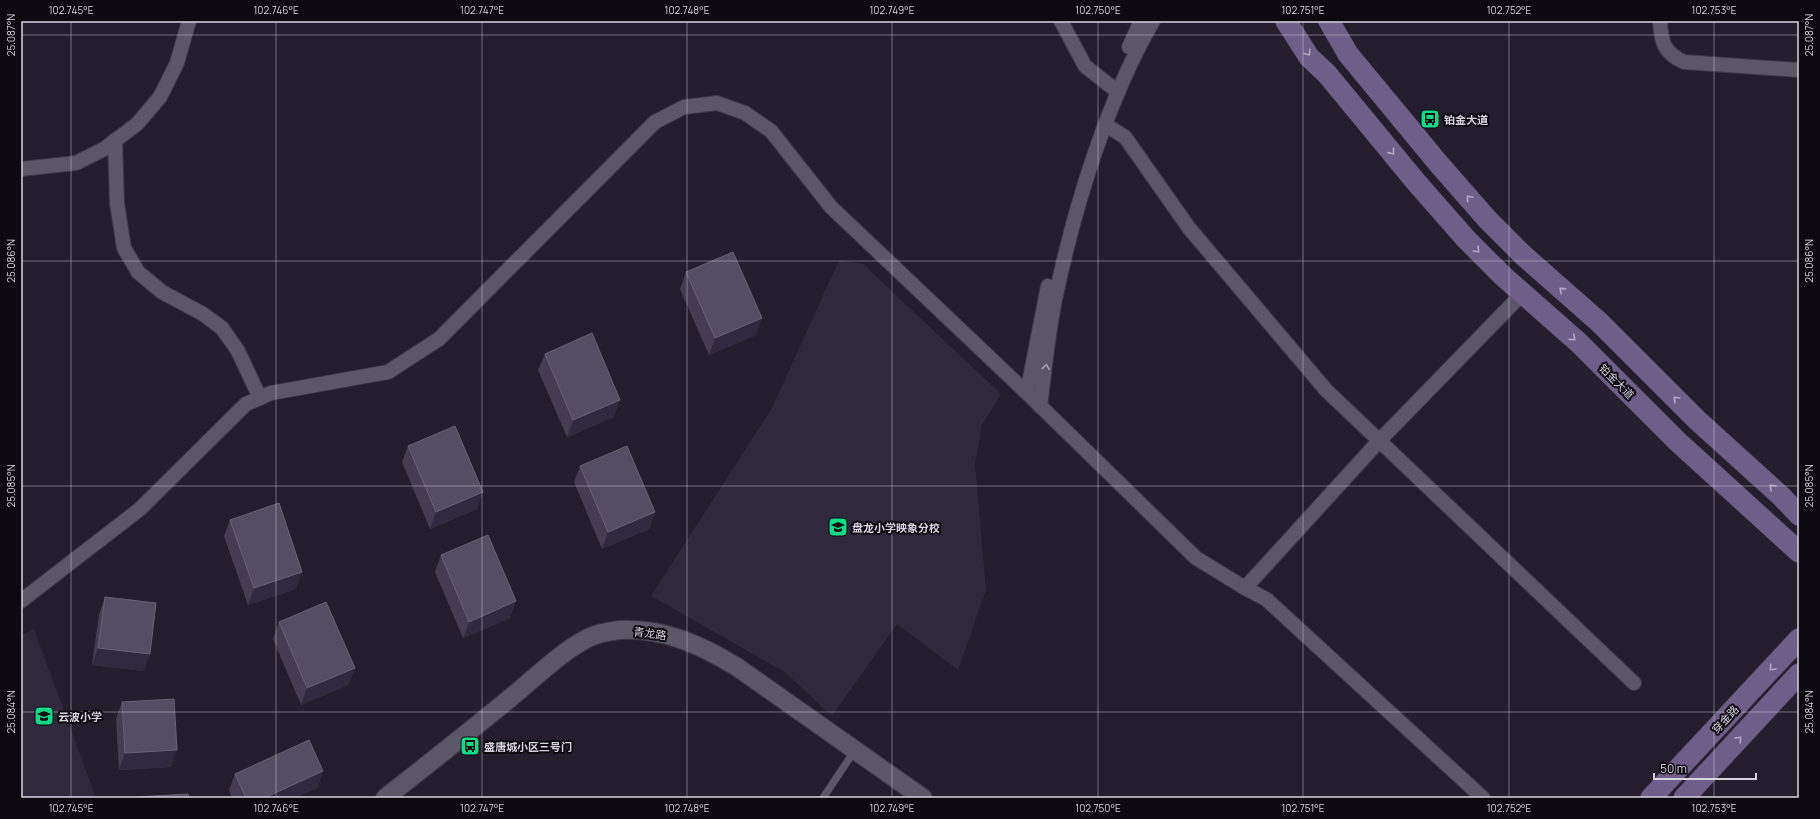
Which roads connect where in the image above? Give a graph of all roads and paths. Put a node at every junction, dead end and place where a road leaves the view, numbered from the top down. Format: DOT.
graph roads {
  1 [pos="189,21"];
  2 [pos="1061,21"];
  3 [pos="1141,21"];
  4 [pos="1153,21"];
  5 [pos="1286,21"];
  6 [pos="1329,21"];
  7 [pos="1660,21"];
  8 [pos="1799,70"];
  9 [pos="1114,89"];
  10 [pos="1106,125"];
  11 [pos="115,140"];
  12 [pos="21,169"];
  13 [pos="1523,293"];
  14 [pos="1027,393"];
  15 [pos="260,398"];
  16 [pos="1040,406"];
  17 [pos="1379,441"];
  18 [pos="1799,515"];
  19 [pos="1799,552"];
  20 [pos="1245,588"];
  21 [pos="21,601"];
  22 [pos="1799,639"];
  23 [pos="1799,674"];
  24 [pos="1634,683"];
  25 [pos="855,750"];
  26 [pos="385,798"];
  27 [pos="823,798"];
  28 [pos="923,798"];
  29 [pos="1483,798"];
  30 [pos="1652,798"];
  31 [pos="1684,798"];
  1 -- 11 [label="street"];
  2 -- 9 [label="street"];
  3 -- 9 [label="street"];
  4 -- 9 [label="street"];
  5 -- 13 [label="main road, 铂金大道, one-way"];
  18 -- 6 [label="main road, one-way"];
  7 -- 8 [label="street"];
  9 -- 10 [label="street"];
  9 -- 14 [label="street"];
  16 -- 10 [label="street, one-way"];
  10 -- 17 [label="street"];
  11 -- 12 [label="street"];
  11 -- 15 [label="street"];
  13 -- 17 [label="street"];
  13 -- 19 [label="main road, 铂金大道, one-way"];
  14 -- 15 [label="street"];
  14 -- 16 [label="street"];
  15 -- 21 [label="street"];
  16 -- 20 [label="street"];
  17 -- 20 [label="street"];
  17 -- 24 [label="street"];
  20 -- 29 [label="street"];
  22 -- 30 [label="main road, 穿金路, one-way"];
  31 -- 23 [label="main road, one-way"];
  25 -- 26 [label="street, 青龙路"];
  25 -- 27 [label="lane"];
  25 -- 28 [label="street, 青龙路"];
}
